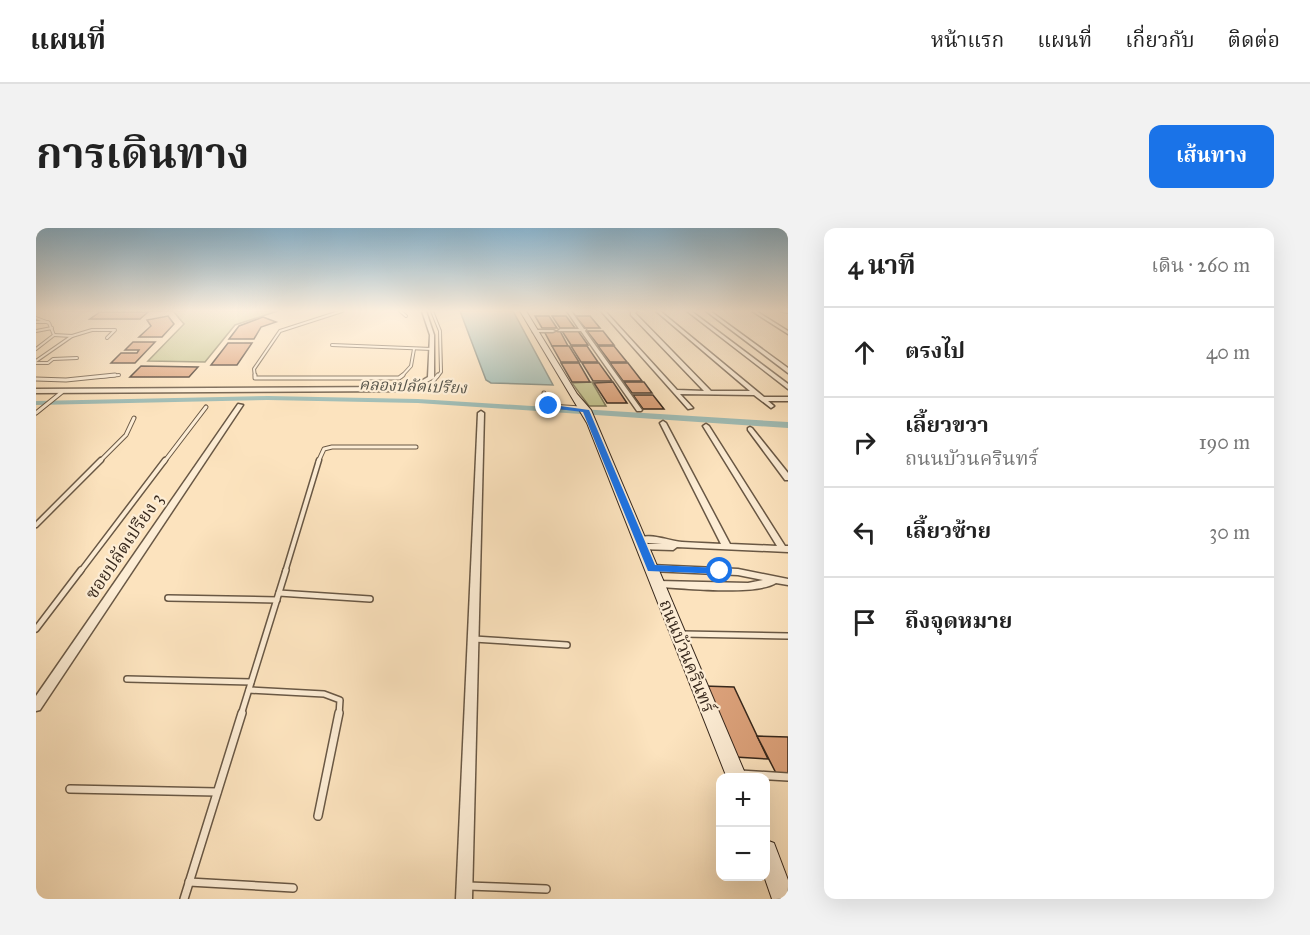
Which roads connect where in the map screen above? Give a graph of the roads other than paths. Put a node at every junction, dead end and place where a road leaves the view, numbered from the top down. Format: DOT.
graph roads {
  1 [pos="63,342"];
  2 [pos="273,342"];
  3 [pos="432,342"];
  4 [pos="440,342"];
  5 [pos="542,342"];
  6 [pos="592,342"];
  7 [pos="631,342"];
  8 [pos="661,342"];
  9 [pos="696,342"];
  10 [pos="731,342"];
  11 [pos="750,342"];
  12 [pos="332,345"];
  13 [pos="414,349"];
  14 [pos="432,349"];
  15 [pos="77,358"];
  16 [pos="36,362"];
  17 [pos="788,371"];
  18 [pos="119,375"];
  19 [pos="36,379"];
  20 [pos="424,382"];
  21 [pos="788,387"];
  22 [pos="36,391"];
  23 [pos="62,392"];
  24 [pos="675,392"];
  25 [pos="709,392"];
  26 [pos="544,393"];
  27 [pos="755,393"];
  28 [pos="762,399"];
  29 [pos="788,399"];
  30 [pos="240,405"];
  31 [pos="771,406"];
  32 [pos="206,407"];
  33 [pos="690,408"];
  34 [pos="639,410"];
  35 [pos="36,413"];
  36 [pos="481,413"];
  37 [pos="587,414"];
  38 [pos="134,418"];
  39 [pos="663,423"];
  40 [pos="706,426"];
  41 [pos="750,429"];
  42 [pos="416,447"];
  43 [pos="788,477"];
  44 [pos="36,525"];
  45 [pos="640,544"];
  46 [pos="727,547"];
  47 [pos="786,549"];
  48 [pos="651,568"];
  49 [pos="777,581"];
  50 [pos="788,582"];
  51 [pos="658,584"];
  52 [pos="278,597"];
  53 [pos="168,598"];
  54 [pos="370,599"];
  55 [pos="36,628"];
  56 [pos="678,634"];
  57 [pos="788,636"];
  58 [pos="474,639"];
  59 [pos="567,645"];
  60 [pos="127,679"];
  61 [pos="251,682"];
  62 [pos="249,690"];
  63 [pos="36,706"];
  64 [pos="735,773"];
  65 [pos="770,777"];
  66 [pos="788,777"];
  67 [pos="70,789"];
  68 [pos="217,792"];
  69 [pos="318,816"];
  70 [pos="770,864"];
  71 [pos="189,882"];
  72 [pos="465,886"];
  73 [pos="293,888"];
  74 [pos="546,889"];
  75 [pos="184,899"];
  76 [pos="464,899"];
  77 [pos="784,899"];
  1 -- 16 [label="lane"];
  2 -- 13 [label="lane"];
  3 -- 14 [label="street"];
  4 -- 20 [label="lane"];
  5 -- 37 [label="street, ถนนบัวนครินทร์"];
  6 -- 34 [label="street"];
  7 -- 24 [label="street"];
  8 -- 25 [label="street"];
  9 -- 27 [label="street"];
  10 -- 21 [label="street"];
  11 -- 17 [label="street"];
  12 -- 13 [label="lane"];
  13 -- 14 [label="lane"];
  14 -- 20 [label="street"];
  15 -- 16 [label="lane"];
  18 -- 19 [label="lane"];
  20 -- 23 [label="street"];
  22 -- 23 [label="street"];
  23 -- 35 [label="lane"];
  24 -- 25 [label="street"];
  24 -- 33 [label="street"];
  25 -- 27 [label="street"];
  26 -- 37 [label="lane"];
  27 -- 28 [label="street"];
  28 -- 29 [label="street"];
  28 -- 31 [label="street"];
  30 -- 63 [label="street, ซอยปลัดเปรียง 3"];
  32 -- 55 [label="lane"];
  36 -- 58 [label="street"];
  37 -- 45 [label="street, ถนนบัวนครินทร์"];
  38 -- 44 [label="lane"];
  39 -- 46 [label="street"];
  40 -- 47 [label="street"];
  41 -- 43 [label="street"];
  42 -- 52 [label="lane"];
  45 -- 46 [label="street"];
  45 -- 48 [label="street, ถนนบัวนครินทร์"];
  46 -- 47 [label="street"];
  48 -- 49 [label="street"];
  48 -- 51 [label="street, ถนนบัวนครินทร์"];
  49 -- 50 [label="street"];
  49 -- 51 [label="street"];
  51 -- 56 [label="street, ถนนบัวนครินทร์"];
  52 -- 53 [label="lane"];
  52 -- 54 [label="lane"];
  52 -- 61 [label="lane"];
  56 -- 57 [label="lane"];
  56 -- 64 [label="street, ถนนบัวนครินทร์"];
  58 -- 59 [label="lane"];
  58 -- 72 [label="street"];
  60 -- 61 [label="lane"];
  61 -- 62 [label="lane"];
  62 -- 68 [label="lane"];
  62 -- 69 [label="lane"];
  65 -- 66 [label="lane"];
  67 -- 68 [label="lane"];
  68 -- 71 [label="lane"];
  70 -- 77 [label="street"];
  71 -- 73 [label="lane"];
  71 -- 75 [label="lane"];
  72 -- 74 [label="lane"];
  72 -- 76 [label="street"];
}
